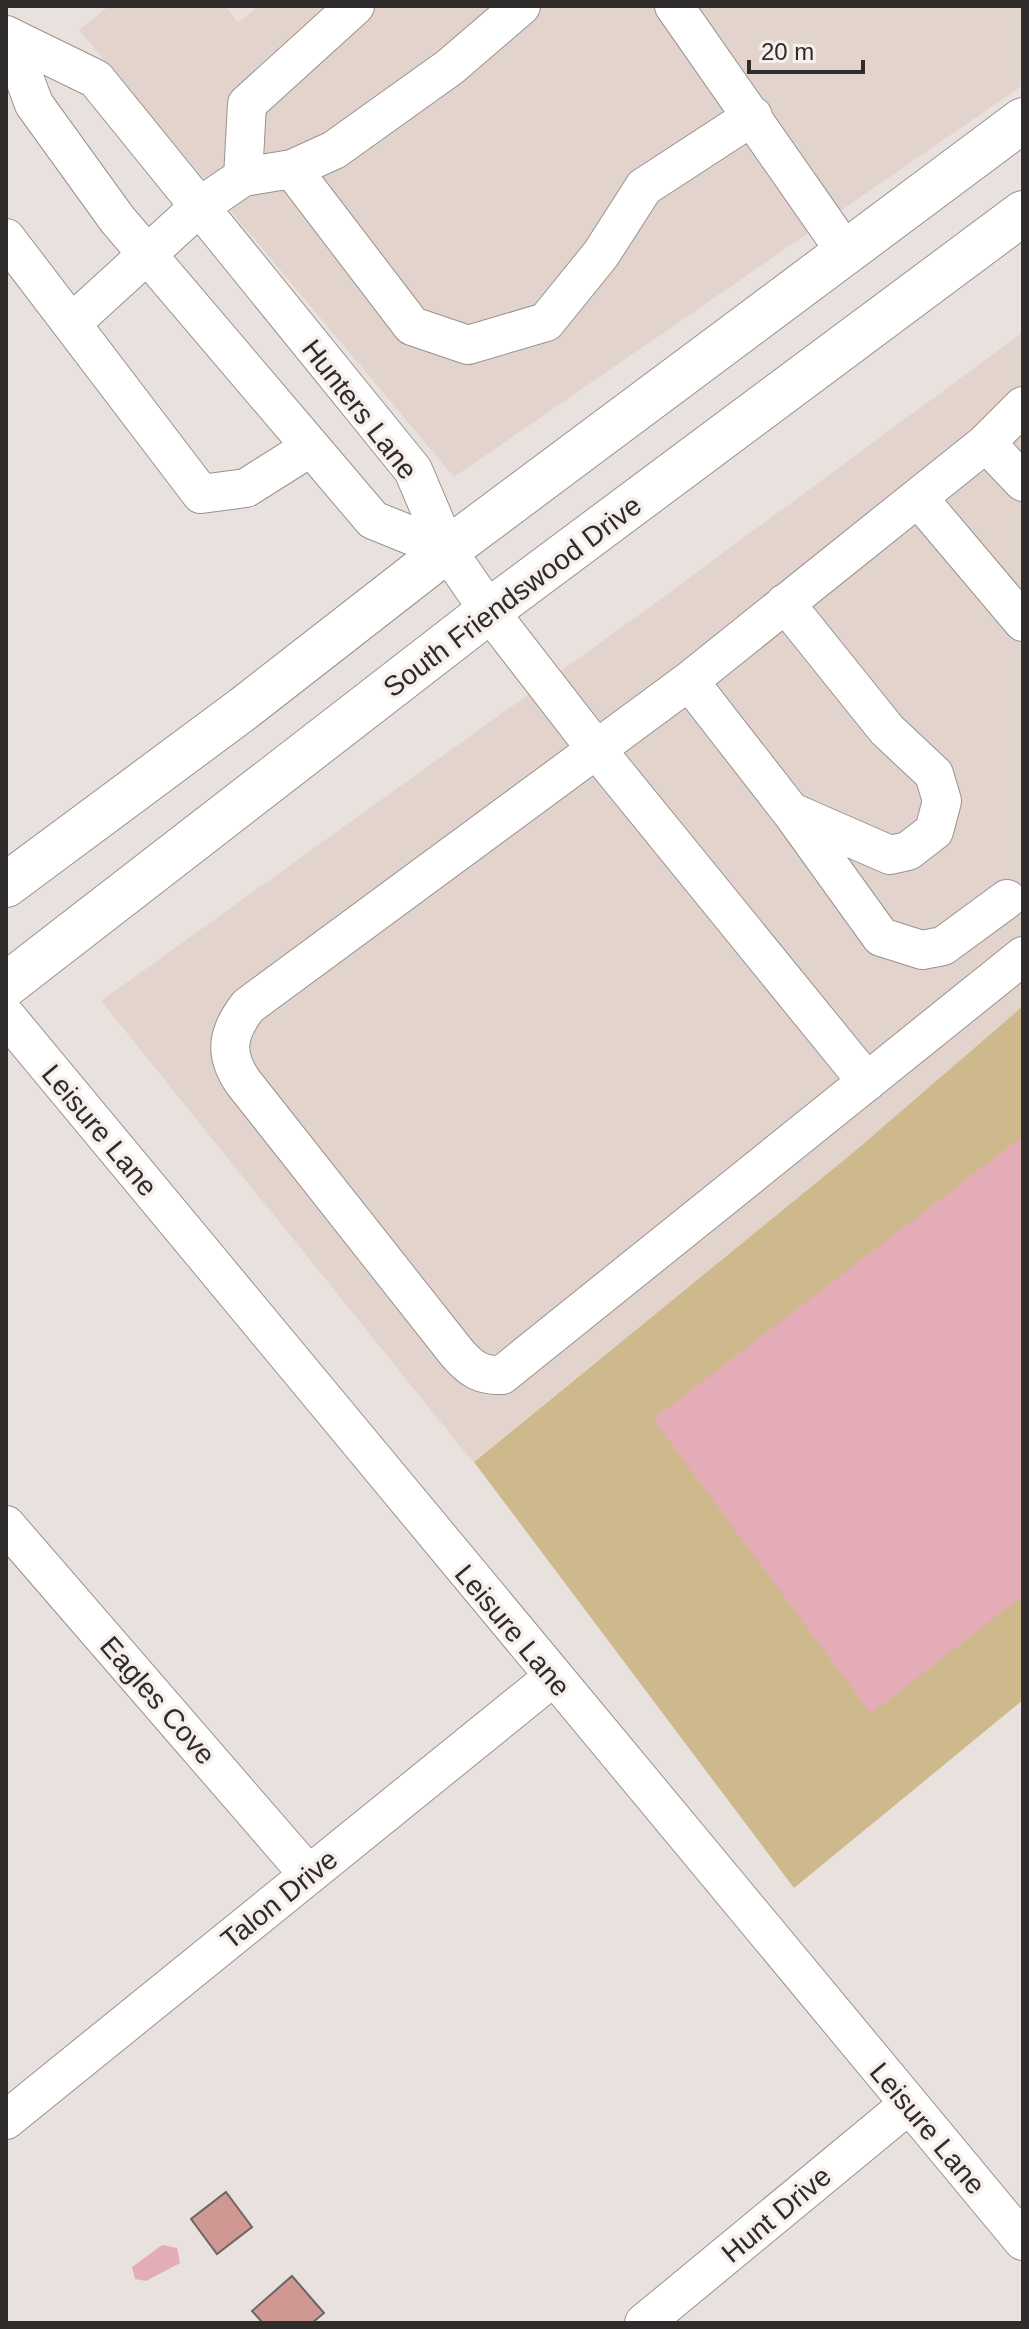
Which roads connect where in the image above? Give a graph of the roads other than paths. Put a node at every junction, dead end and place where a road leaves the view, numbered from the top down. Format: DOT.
graph roads {
  1 [pos="355,6"];
  2 [pos="521,6"];
  3 [pos="674,6"];
  4 [pos="10,53"];
  5 [pos="753,116"];
  6 [pos="1023,120"];
  7 [pos="292,169"];
  8 [pos="243,177"];
  9 [pos="199,207"];
  10 [pos="1023,213"];
  11 [pos="6,238"];
  12 [pos="847,254"];
  13 [pos="149,256"];
  14 [pos="72,323"];
  15 [pos="1023,406"];
  16 [pos="986,443"];
  17 [pos="311,447"];
  18 [pos="1023,482"];
  19 [pos="919,499"];
  20 [pos="447,550"];
  21 [pos="785,603"];
  22 [pos="489,611"];
  23 [pos="1023,622"];
  24 [pos="689,681"];
  25 [pos="596,749"];
  26 [pos="791,812"];
  27 [pos="6,885"];
  28 [pos="1007,899"];
  29 [pos="1023,956"];
  30 [pos="6,985"];
  31 [pos="6,1016"];
  32 [pos="867,1082"];
  33 [pos="6,1525"];
  34 [pos="552,1678"];
  35 [pos="309,1875"];
  36 [pos="908,2105"];
  37 [pos="6,2120"];
  38 [pos="1023,2241"];
  39 [pos="644,2323"];
  1 -- 8 [label="street"];
  2 -- 7 [label="street"];
  3 -- 5 [label="street"];
  4 -- 9 [label="street, Hunters Lane"];
  4 -- 13 [label="street, Hunters Lane"];
  5 -- 7 [label="street"];
  5 -- 12 [label="street"];
  6 -- 12 [label="main road"];
  7 -- 8 [label="street"];
  8 -- 9 [label="street"];
  9 -- 13 [label="street"];
  9 -- 20 [label="street, Hunters Lane"];
  10 -- 22 [label="main road, South Friendswood Drive"];
  11 -- 14 [label="street"];
  12 -- 20 [label="main road"];
  13 -- 14 [label="street"];
  13 -- 17 [label="street, Hunters Lane"];
  14 -- 17 [label="street"];
  15 -- 16 [label="street"];
  16 -- 18 [label="street"];
  16 -- 19 [label="street"];
  17 -- 20 [label="street, Hunters Lane"];
  19 -- 21 [label="street"];
  19 -- 23 [label="street"];
  20 -- 22 [label="street"];
  20 -- 27 [label="main road"];
  21 -- 24 [label="street"];
  21 -- 26 [label="street"];
  22 -- 25 [label="street"];
  22 -- 30 [label="main road, South Friendswood Drive"];
  24 -- 25 [label="street"];
  24 -- 26 [label="street"];
  25 -- 32 [label="street"];
  25 -- 32 [label="street"];
  26 -- 28 [label="street"];
  29 -- 32 [label="street"];
  31 -- 34 [label="street, Leisure Lane"];
  33 -- 35 [label="street, Eagles Cove"];
  34 -- 35 [label="street, Talon Drive"];
  34 -- 36 [label="street, Leisure Lane"];
  35 -- 37 [label="street, Talon Drive"];
  36 -- 38 [label="street, Leisure Lane"];
  36 -- 39 [label="street, Hunt Drive"];
}
